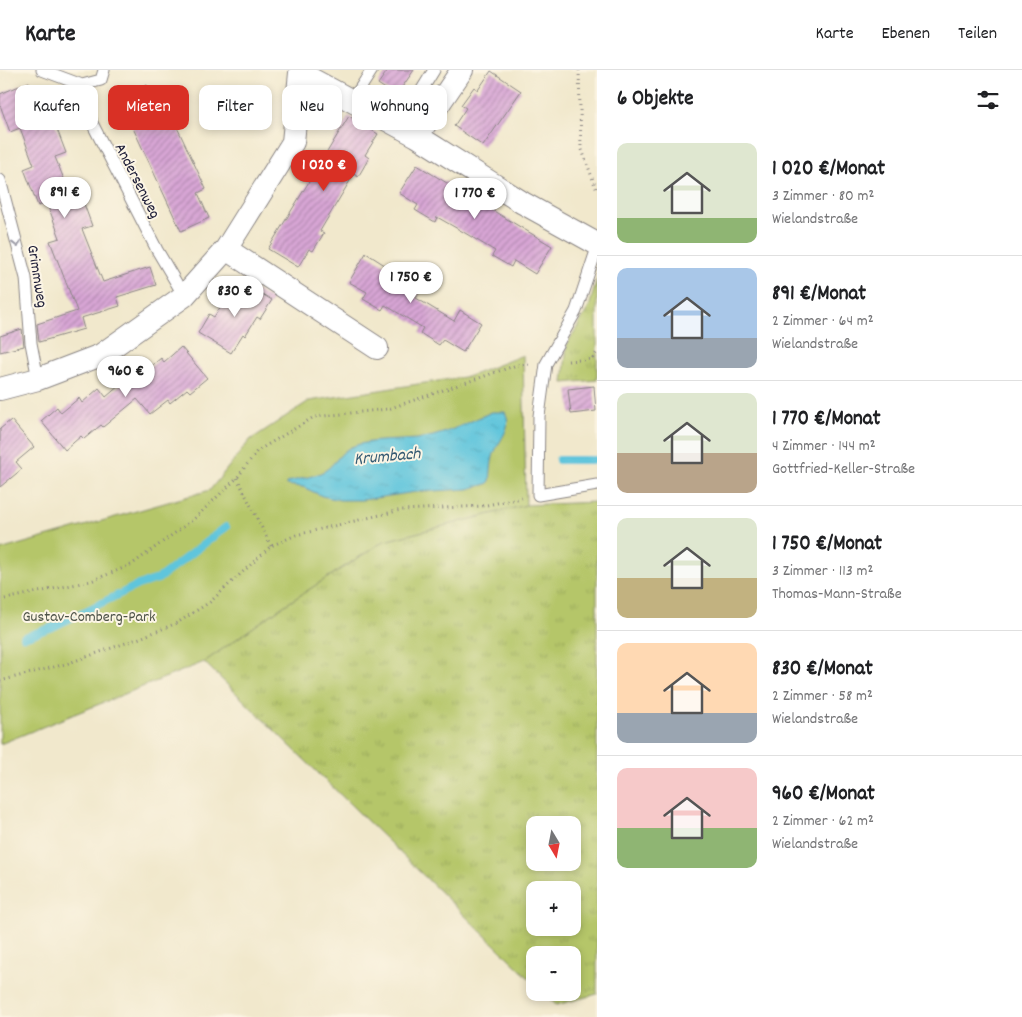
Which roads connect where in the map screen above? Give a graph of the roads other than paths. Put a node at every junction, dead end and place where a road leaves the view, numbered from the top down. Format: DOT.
graph roads {
  1 [pos="42,70"];
  2 [pos="104,70"];
  3 [pos="372,70"];
  4 [pos="434,70"];
  5 [pos="462,70"];
  6 [pos="301,72"];
  7 [pos="82,85"];
  8 [pos="362,85"];
  9 [pos="352,101"];
  10 [pos="96,130"];
  11 [pos="408,131"];
  12 [pos="0,180"];
  13 [pos="597,244"];
  14 [pos="597,248"];
  15 [pos="226,250"];
  16 [pos="184,296"];
  17 [pos="377,348"];
  18 [pos="38,379"];
  19 [pos="0,389"];
  20 [pos="597,485"];
  1 -- 7 [label="lane"];
  2 -- 7 [label="lane"];
  3 -- 8 [label="lane"];
  4 -- 11 [label="lane"];
  5 -- 11 [label="street"];
  6 -- 9 [label="street"];
  6 -- 15 [label="street"];
  10 -- 16 [label="lane, Andersenweg"];
  11 -- 13 [label="street"];
  12 -- 18 [label="lane, Grimmweg, one-way"];
  14 -- 20 [label="lane"];
  15 -- 16 [label="street"];
  15 -- 17 [label="street"];
  16 -- 18 [label="street"];
  18 -- 19 [label="street"];
}
